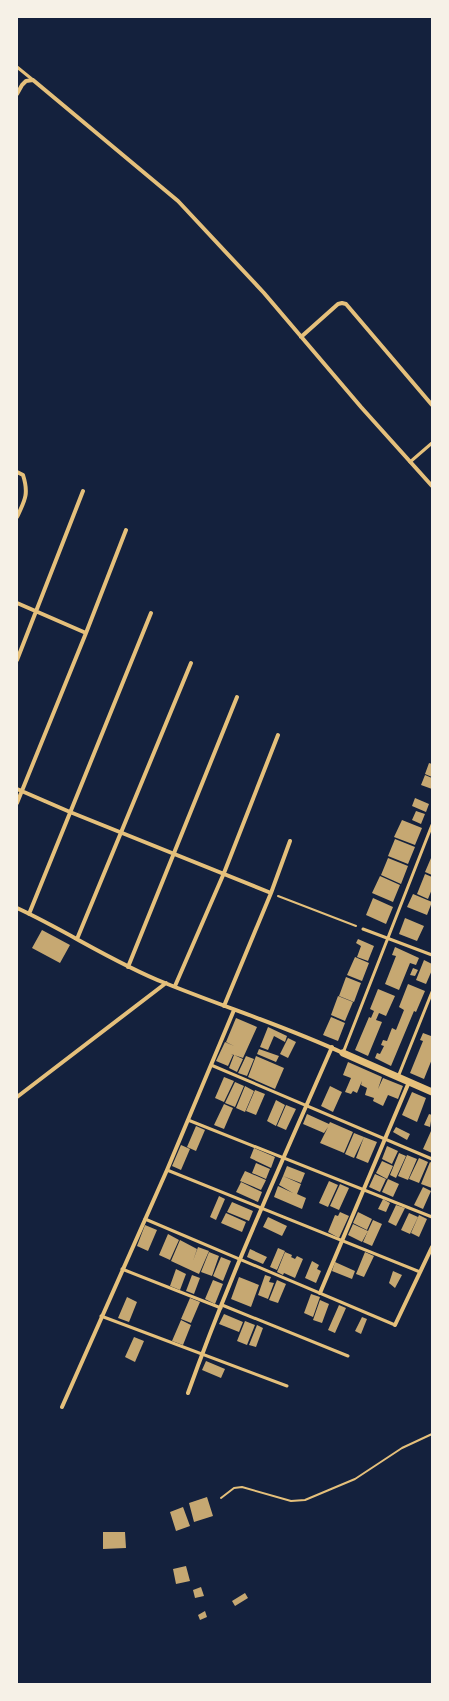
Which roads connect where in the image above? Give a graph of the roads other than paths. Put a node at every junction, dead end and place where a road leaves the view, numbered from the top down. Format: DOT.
graph roads {
  1 [pos="17,68"];
  2 [pos="33,80"];
  3 [pos="17,94"];
  4 [pos="301,337"];
  5 [pos="432,405"];
  6 [pos="432,443"];
  7 [pos="410,462"];
  8 [pos="17,472"];
  9 [pos="432,486"];
  10 [pos="83,491"];
  11 [pos="17,517"];
  12 [pos="126,530"];
  13 [pos="17,603"];
  14 [pos="37,612"];
  15 [pos="151,613"];
  16 [pos="86,634"];
  17 [pos="17,660"];
  18 [pos="191,663"];
  19 [pos="237,698"];
  20 [pos="278,735"];
  21 [pos="17,789"];
  22 [pos="22,791"];
  23 [pos="17,803"];
  24 [pos="70,812"];
  25 [pos="432,826"];
  26 [pos="122,831"];
  27 [pos="290,841"];
  28 [pos="175,853"];
  29 [pos="224,873"];
  30 [pos="271,893"];
  31 [pos="17,908"];
  32 [pos="29,914"];
  33 [pos="363,929"];
  34 [pos="388,938"];
  35 [pos="77,939"];
  36 [pos="432,955"];
  37 [pos="128,967"];
  38 [pos="166,983"];
  39 [pos="175,986"];
  40 [pos="432,992"];
  41 [pos="224,1006"];
  42 [pos="234,1010"];
  43 [pos="332,1047"];
  44 [pos="343,1052"];
  45 [pos="211,1066"];
  46 [pos="398,1077"];
  47 [pos="410,1082"];
  48 [pos="432,1092"];
  49 [pos="17,1097"];
  50 [pos="307,1106"];
  51 [pos="188,1120"];
  52 [pos="385,1138"];
  53 [pos="283,1157"];
  54 [pos="432,1159"];
  55 [pos="167,1170"];
  56 [pos="363,1188"];
  57 [pos="260,1208"];
  58 [pos="432,1217"];
  59 [pos="145,1219"];
  60 [pos="342,1240"];
  61 [pos="432,1247"];
  62 [pos="240,1259"];
  63 [pos="122,1270"];
  64 [pos="420,1272"];
  65 [pos="320,1294"];
  66 [pos="221,1306"];
  67 [pos="102,1316"];
  68 [pos="395,1325"];
  69 [pos="202,1354"];
  70 [pos="348,1356"];
  71 [pos="287,1386"];
  72 [pos="188,1393"];
  73 [pos="62,1407"];
  1 -- 2 [label="lane"];
  2 -- 3 [label="street"];
  2 -- 4 [label="street"];
  4 -- 5 [label="street"];
  4 -- 7 [label="street"];
  6 -- 7 [label="lane"];
  7 -- 9 [label="street"];
  8 -- 11 [label="street"];
  10 -- 14 [label="street"];
  12 -- 16 [label="street"];
  13 -- 14 [label="street"];
  14 -- 16 [label="street"];
  14 -- 17 [label="street"];
  15 -- 24 [label="street"];
  16 -- 22 [label="street"];
  18 -- 26 [label="street"];
  19 -- 28 [label="street"];
  20 -- 29 [label="street"];
  21 -- 22 [label="street"];
  22 -- 23 [label="street"];
  22 -- 24 [label="street"];
  24 -- 26 [label="street"];
  24 -- 32 [label="street"];
  25 -- 34 [label="lane"];
  26 -- 28 [label="street"];
  26 -- 35 [label="street"];
  27 -- 30 [label="street"];
  28 -- 29 [label="street"];
  28 -- 37 [label="street"];
  29 -- 30 [label="street"];
  29 -- 39 [label="street"];
  30 -- 41 [label="street"];
  31 -- 32 [label="street"];
  32 -- 35 [label="street"];
  33 -- 34 [label="lane"];
  34 -- 36 [label="lane"];
  34 -- 44 [label="lane"];
  35 -- 37 [label="street"];
  37 -- 38 [label="street"];
  38 -- 39 [label="street"];
  38 -- 49 [label="street"];
  39 -- 41 [label="street"];
  40 -- 46 [label="lane"];
  41 -- 42 [label="street"];
  42 -- 43 [label="street"];
  42 -- 45 [label="street"];
  43 -- 44 [label="street"];
  43 -- 50 [label="street"];
  44 -- 46 [label="street"];
  45 -- 50 [label="lane"];
  45 -- 51 [label="street"];
  46 -- 47 [label="street"];
  47 -- 48 [label="street"];
  47 -- 52 [label="street"];
  50 -- 52 [label="lane"];
  50 -- 53 [label="street"];
  51 -- 53 [label="lane"];
  51 -- 55 [label="street"];
  52 -- 54 [label="lane"];
  52 -- 56 [label="street"];
  53 -- 56 [label="lane"];
  53 -- 57 [label="street"];
  55 -- 57 [label="lane"];
  55 -- 59 [label="street"];
  56 -- 58 [label="lane"];
  56 -- 60 [label="street"];
  57 -- 60 [label="lane"];
  57 -- 62 [label="street"];
  59 -- 62 [label="lane"];
  59 -- 63 [label="street"];
  60 -- 64 [label="lane"];
  60 -- 65 [label="street"];
  61 -- 64 [label="street"];
  62 -- 65 [label="lane"];
  62 -- 66 [label="street"];
  63 -- 66 [label="lane"];
  63 -- 67 [label="street"];
  64 -- 68 [label="street"];
  65 -- 68 [label="lane"];
  66 -- 69 [label="street"];
  66 -- 70 [label="lane"];
  67 -- 69 [label="lane"];
  67 -- 73 [label="street"];
  69 -- 71 [label="lane"];
  69 -- 72 [label="street"];
}
